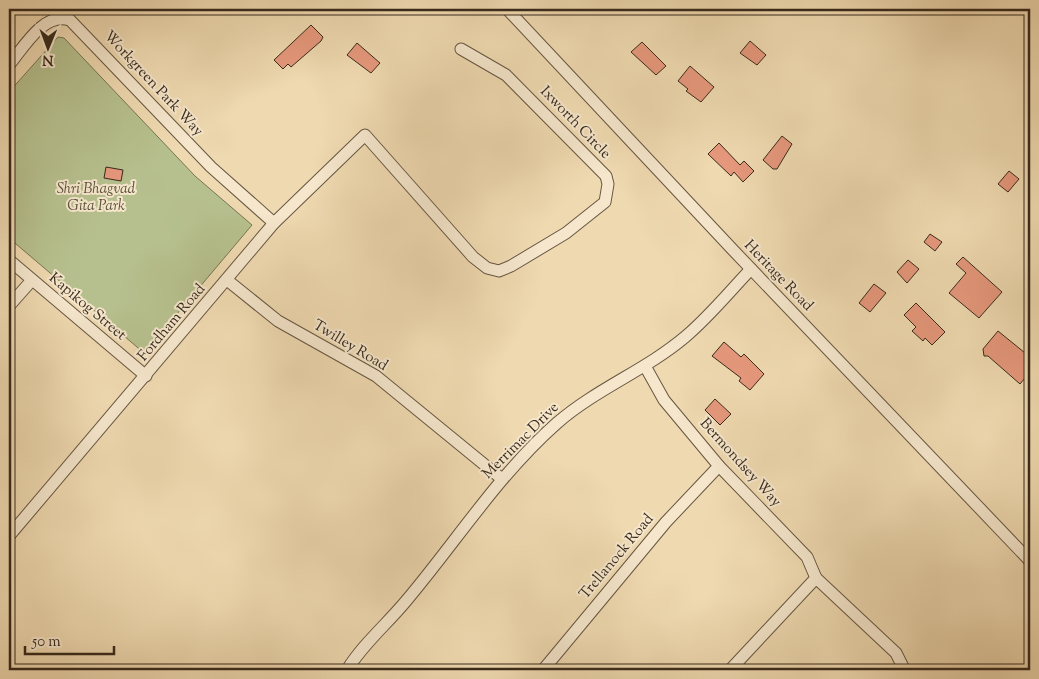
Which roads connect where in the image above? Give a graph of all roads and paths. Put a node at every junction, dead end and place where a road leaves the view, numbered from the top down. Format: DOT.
graph roads {
  1 [pos="507,9"];
  2 [pos="461,49"];
  3 [pos="9,65"];
  4 [pos="365,135"];
  5 [pos="274,223"];
  6 [pos="9,260"];
  7 [pos="751,269"];
  8 [pos="32,280"];
  9 [pos="227,280"];
  10 [pos="9,306"];
  11 [pos="645,366"];
  12 [pos="146,376"];
  13 [pos="719,466"];
  14 [pos="502,479"];
  15 [pos="9,536"];
  16 [pos="1030,561"];
  17 [pos="816,578"];
  18 [pos="347,670"];
  19 [pos="543,670"];
  20 [pos="730,670"];
  21 [pos="900,670"];
  1 -- 7 [label="street, Heritage Road"];
  2 -- 4 [label="street, Ixworth Circle"];
  3 -- 5 [label="street, Workgreen Park Way"];
  4 -- 5 [label="street, Fordham Road"];
  5 -- 9 [label="street, Fordham Road"];
  6 -- 8 [label="street, Kapikog Street"];
  7 -- 11 [label="street, Merrimac Drive"];
  7 -- 16 [label="street, Heritage Road"];
  8 -- 10 [label="street"];
  8 -- 12 [label="street, Kapikog Street"];
  9 -- 12 [label="street, Fordham Road"];
  9 -- 14 [label="street, Twilley Road"];
  11 -- 13 [label="street, Bermondsey Way"];
  11 -- 14 [label="street, Merrimac Drive"];
  12 -- 15 [label="street, Fordham Road"];
  13 -- 17 [label="street, Bermondsey Way"];
  13 -- 19 [label="street, Trellanock Road"];
  14 -- 18 [label="street, Merrimac Drive"];
  17 -- 20 [label="street"];
  17 -- 21 [label="street"];
}
